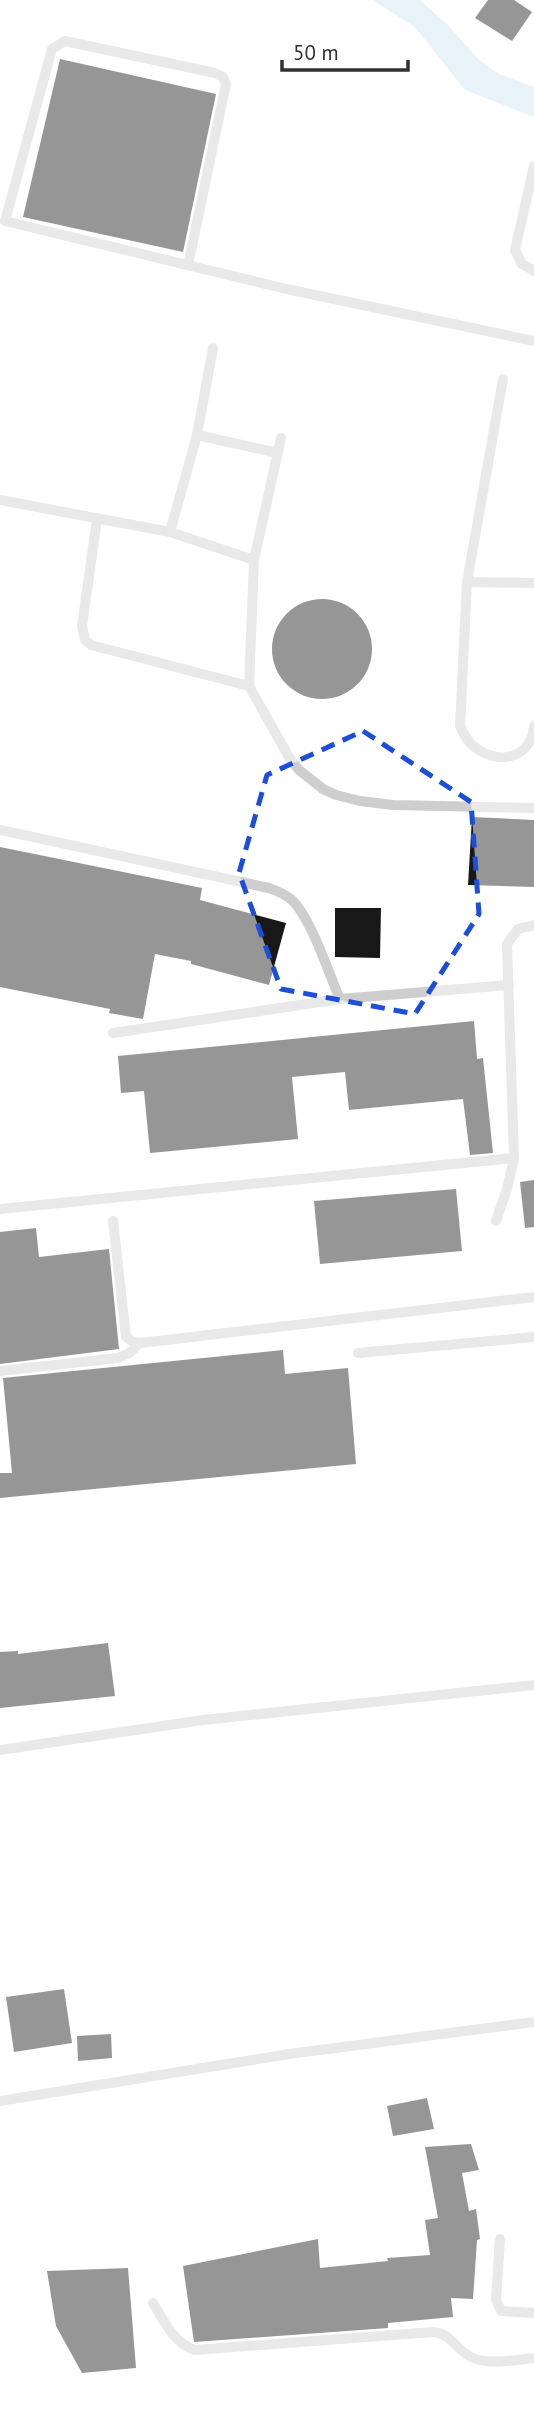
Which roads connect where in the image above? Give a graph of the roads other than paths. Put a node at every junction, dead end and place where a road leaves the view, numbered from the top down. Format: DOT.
graph roads {
  1 [pos="534,166"];
  2 [pos="188,265"];
  3 [pos="534,271"];
  4 [pos="534,341"];
  5 [pos="213,348"];
  6 [pos="503,379"];
  7 [pos="197,435"];
  8 [pos="281,438"];
  9 [pos="278,453"];
  10 [pos="0,500"];
  11 [pos="97,519"];
  12 [pos="170,532"];
  13 [pos="254,560"];
  14 [pos="467,582"];
  15 [pos="534,583"];
  16 [pos="249,686"];
  17 [pos="534,726"];
  18 [pos="534,808"];
  19 [pos="0,830"];
  20 [pos="534,925"];
  21 [pos="509,985"];
  22 [pos="340,999"];
  23 [pos="113,1033"];
  24 [pos="514,1158"];
  25 [pos="0,1209"];
  26 [pos="113,1221"];
  27 [pos="496,1221"];
  28 [pos="534,1297"];
  29 [pos="534,1337"];
  30 [pos="140,1343"];
  31 [pos="358,1353"];
  32 [pos="0,1371"];
  33 [pos="534,1685"];
  34 [pos="0,1750"];
  35 [pos="534,2022"];
  36 [pos="0,2101"];
  37 [pos="500,2239"];
  38 [pos="153,2303"];
  39 [pos="534,2313"];
  40 [pos="534,2358"];
  1 -- 3 [label="lane"];
  2 -- 2 [label="lane"];
  2 -- 4 [label="lane"];
  5 -- 7 [label="lane"];
  6 -- 14 [label="lane"];
  7 -- 9 [label="lane"];
  7 -- 12 [label="lane"];
  8 -- 9 [label="lane"];
  9 -- 13 [label="lane"];
  10 -- 11 [label="lane"];
  11 -- 12 [label="lane"];
  11 -- 16 [label="lane"];
  12 -- 13 [label="lane"];
  13 -- 16 [label="lane"];
  14 -- 15 [label="lane"];
  14 -- 17 [label="lane"];
  16 -- 18 [label="lane"];
  19 -- 22 [label="lane"];
  20 -- 21 [label="lane"];
  21 -- 22 [label="lane"];
  21 -- 24 [label="lane"];
  22 -- 23 [label="lane"];
  24 -- 25 [label="lane"];
  24 -- 27 [label="lane"];
  26 -- 30 [label="lane"];
  28 -- 30 [label="lane"];
  29 -- 31 [label="lane"];
  30 -- 32 [label="lane"];
  33 -- 34 [label="lane"];
  35 -- 36 [label="lane"];
  37 -- 39 [label="lane"];
  38 -- 40 [label="lane"];
}
